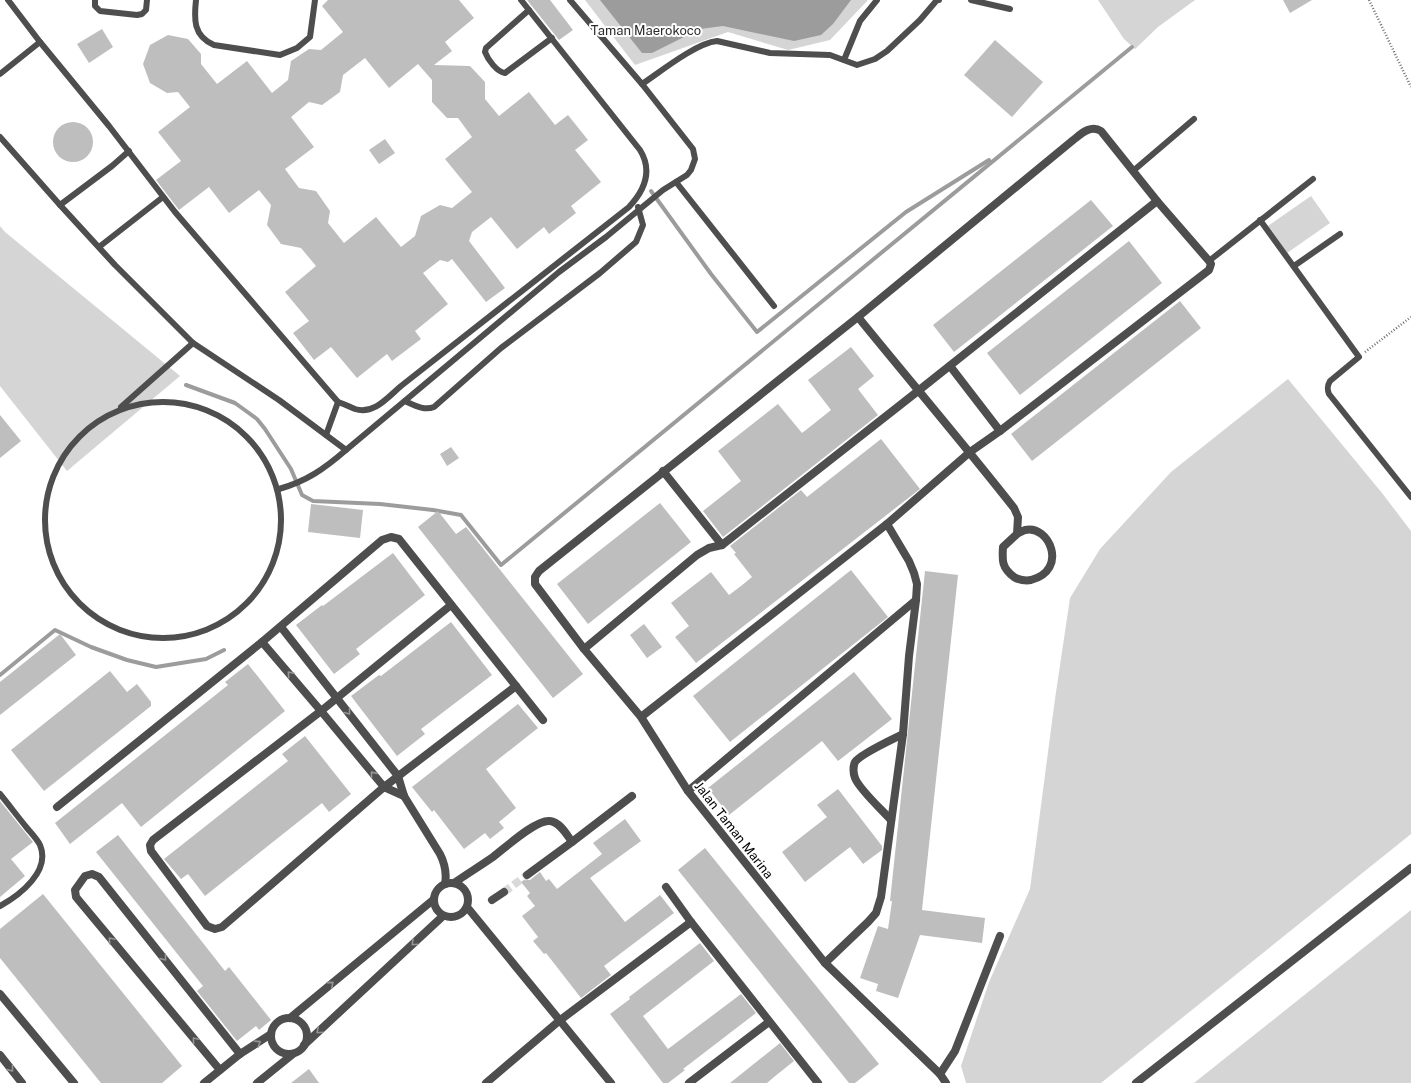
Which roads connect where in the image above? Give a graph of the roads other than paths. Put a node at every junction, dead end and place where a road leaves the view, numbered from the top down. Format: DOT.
graph roads {
  1 [pos="8,0"];
  2 [pos="95,0"];
  3 [pos="147,0"];
  4 [pos="196,0"];
  5 [pos="315,0"];
  6 [pos="521,0"];
  7 [pos="570,0"];
  8 [pos="877,0"];
  9 [pos="939,0"];
  10 [pos="971,0"];
  11 [pos="1010,9"];
  12 [pos="529,10"];
  13 [pos="552,38"];
  14 [pos="40,42"];
  15 [pos="844,60"];
  16 [pos="0,74"];
  17 [pos="642,84"];
  18 [pos="1194,119"];
  19 [pos="0,137"];
  20 [pos="129,151"];
  21 [pos="1133,170"];
  22 [pos="1313,179"];
  23 [pos="676,182"];
  24 [pos="163,197"];
  25 [pos="635,200"];
  26 [pos="1158,200"];
  27 [pos="60,205"];
  28 [pos="639,209"];
  29 [pos="1260,220"];
  30 [pos="1340,234"];
  31 [pos="99,247"];
  32 [pos="1209,261"];
  33 [pos="1294,266"];
  34 [pos="774,306"];
  35 [pos="858,317"];
  36 [pos="193,343"];
  37 [pos="950,366"];
  38 [pos="918,392"];
  39 [pos="405,401"];
  40 [pos="338,402"];
  41 [pos="120,408"];
  42 [pos="1000,431"];
  43 [pos="326,435"];
  44 [pos="346,450"];
  45 [pos="970,452"];
  46 [pos="663,471"];
  47 [pos="279,489"];
  48 [pos="1411,497"];
  49 [pos="887,524"];
  50 [pos="1017,534"];
  51 [pos="722,545"];
  52 [pos="916,600"];
  53 [pos="451,605"];
  54 [pos="281,627"];
  55 [pos="262,642"];
  56 [pos="584,649"];
  57 [pos="516,686"];
  58 [pos="337,698"];
  59 [pos="321,711"];
  60 [pos="641,717"];
  61 [pos="543,720"];
  62 [pos="903,734"];
  63 [pos="398,776"];
  64 [pos="384,787"];
  65 [pos="688,791"];
  66 [pos="0,794"];
  67 [pos="404,796"];
  68 [pos="632,796"];
  69 [pos="57,807"];
  70 [pos="891,820"];
  71 [pos="572,842"];
  72 [pos="1411,868"];
  73 [pos="527,874"];
  74 [pos="454,883"];
  75 [pos="445,884"];
  76 [pos="666,887"];
  77 [pos="504,892"];
  78 [pos="433,900"];
  79 [pos="492,900"];
  80 [pos="0,906"];
  81 [pos="467,907"];
  82 [pos="443,916"];
  83 [pos="691,922"];
  84 [pos="1000,936"];
  85 [pos="824,962"];
  86 [pos="0,994"];
  87 [pos="290,1018"];
  88 [pos="559,1021"];
  89 [pos="769,1022"];
  90 [pos="271,1034"];
  91 [pos="304,1045"];
  92 [pos="240,1054"];
  93 [pos="293,1054"];
  94 [pos="0,1055"];
  95 [pos="220,1070"];
  96 [pos="940,1074"];
  97 [pos="22,1083"];
  98 [pos="74,1083"];
  99 [pos="204,1083"];
  100 [pos="257,1083"];
  101 [pos="486,1083"];
  102 [pos="611,1083"];
  103 [pos="689,1083"];
  104 [pos="818,1083"];
  105 [pos="946,1083"];
  106 [pos="1136,1083"];
  1 -- 14 [label="lane"];
  2 -- 3 [label="lane"];
  4 -- 5 [label="lane"];
  6 -- 12 [label="lane"];
  7 -- 17 [label="lane"];
  8 -- 15 [label="lane"];
  9 -- 15 [label="lane"];
  10 -- 11 [label="lane"];
  12 -- 13 [label="lane"];
  12 -- 13 [label="lane"];
  13 -- 25 [label="lane"];
  14 -- 16 [label="lane"];
  14 -- 20 [label="lane"];
  15 -- 17 [label="lane"];
  17 -- 23 [label="lane"];
  18 -- 21 [label="lane"];
  19 -- 27 [label="lane"];
  20 -- 24 [label="lane"];
  20 -- 27 [label="lane"];
  21 -- 26 [label="street"];
  21 -- 35 [label="street"];
  22 -- 29 [label="lane"];
  23 -- 28 [label="lane"];
  23 -- 34 [label="lane"];
  24 -- 31 [label="lane"];
  24 -- 40 [label="lane"];
  25 -- 28 [label="lane"];
  25 -- 40 [label="lane"];
  26 -- 32 [label="street"];
  26 -- 37 [label="street"];
  27 -- 31 [label="lane"];
  28 -- 39 [label="lane"];
  28 -- 39 [label="lane"];
  29 -- 32 [label="lane"];
  29 -- 33 [label="lane"];
  30 -- 33 [label="lane"];
  31 -- 36 [label="lane"];
  32 -- 42 [label="street"];
  33 -- 48 [label="lane"];
  35 -- 38 [label="street"];
  35 -- 46 [label="street"];
  36 -- 41 [label="lane"];
  36 -- 43 [label="lane"];
  37 -- 38 [label="street"];
  37 -- 42 [label="street"];
  38 -- 45 [label="street"];
  38 -- 51 [label="street"];
  39 -- 44 [label="lane"];
  40 -- 43 [label="lane"];
  41 -- 47 [label="lane"];
  41 -- 47 [label="lane"];
  42 -- 45 [label="street"];
  43 -- 44 [label="lane"];
  44 -- 47 [label="lane"];
  45 -- 49 [label="street"];
  45 -- 50 [label="street"];
  46 -- 51 [label="street"];
  46 -- 56 [label="street, Jalan Taman Marina"];
  49 -- 52 [label="street"];
  49 -- 60 [label="street"];
  50 -- 50 [label="street"];
  51 -- 56 [label="street"];
  52 -- 62 [label="street"];
  52 -- 65 [label="street"];
  53 -- 54 [label="street"];
  53 -- 57 [label="street"];
  53 -- 58 [label="street"];
  54 -- 55 [label="street"];
  54 -- 58 [label="street"];
  59 -- 55 [label="street, one-way"];
  55 -- 69 [label="street"];
  56 -- 60 [label="street, Jalan Taman Marina"];
  57 -- 61 [label="street"];
  57 -- 63 [label="street"];
  58 -- 59 [label="street"];
  58 -- 63 [label="street, one-way"];
  64 -- 59 [label="street, one-way"];
  59 -- 64 [label="street"];
  60 -- 65 [label="street, Jalan Taman Marina"];
  62 -- 70 [label="street"];
  62 -- 70 [label="street"];
  63 -- 64 [label="street"];
  63 -- 67 [label="street"];
  64 -- 67 [label="street"];
  65 -- 85 [label="street, Jalan Taman Marina"];
  66 -- 80 [label="lane"];
  67 -- 75 [label="street"];
  68 -- 71 [label="street"];
  70 -- 85 [label="street"];
  71 -- 73 [label="street"];
  71 -- 74 [label="street"];
  72 -- 106 [label="street"];
  74 -- 75 [label="street"];
  74 -- 81 [label="street"];
  75 -- 78 [label="street"];
  76 -- 83 [label="street"];
  77 -- 79 [label="street"];
  78 -- 82 [label="street"];
  87 -- 78 [label="street, one-way"];
  81 -- 82 [label="street"];
  81 -- 88 [label="street"];
  82 -- 91 [label="street, one-way"];
  83 -- 88 [label="street"];
  83 -- 89 [label="street"];
  84 -- 96 [label="street"];
  85 -- 96 [label="street, Jalan Taman Marina"];
  86 -- 98 [label="street"];
  87 -- 90 [label="street"];
  87 -- 91 [label="street"];
  88 -- 101 [label="street"];
  88 -- 102 [label="street"];
  89 -- 103 [label="street"];
  89 -- 104 [label="street"];
  92 -- 90 [label="street, one-way"];
  90 -- 93 [label="street"];
  91 -- 93 [label="street"];
  92 -- 95 [label="street"];
  95 -- 92 [label="street, one-way"];
  93 -- 100 [label="street"];
  94 -- 97 [label="street, one-way"];
  95 -- 99 [label="street"];
  96 -- 105 [label="street, Jalan Taman Marina"];
}
